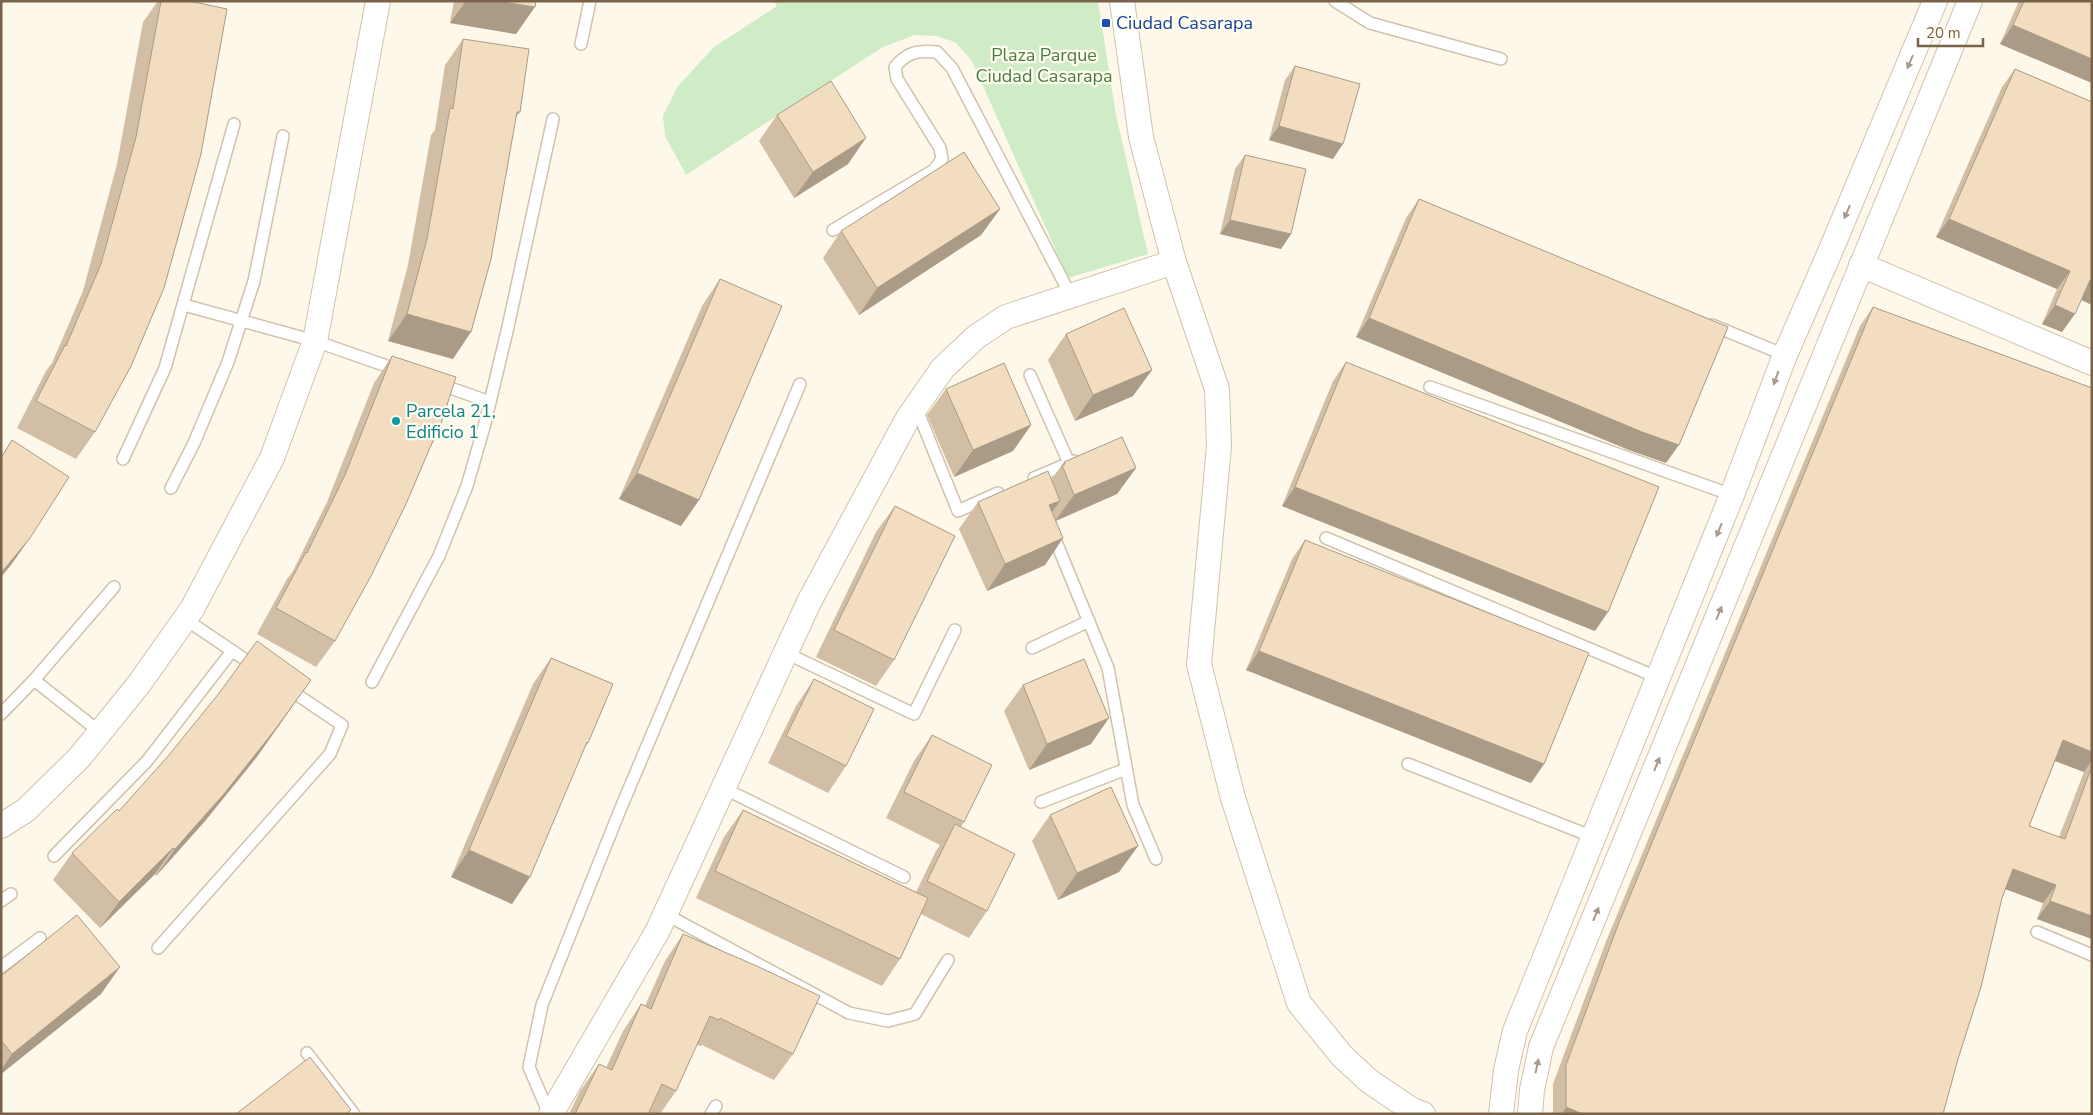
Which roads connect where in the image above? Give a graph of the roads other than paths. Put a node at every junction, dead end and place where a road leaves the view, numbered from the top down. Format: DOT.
graph roads {
  1 [pos="378,1"];
  2 [pos="590,1"];
  3 [pos="1122,1"];
  4 [pos="1335,1"];
  5 [pos="1935,1"];
  6 [pos="1970,1"];
  7 [pos="581,44"];
  8 [pos="1501,59"];
  9 [pos="553,119"];
  10 [pos="234,124"];
  11 [pos="283,136"];
  12 [pos="833,230"];
  13 [pos="1174,262"];
  14 [pos="1861,265"];
  15 [pos="1071,296"];
  16 [pos="184,305"];
  17 [pos="1697,319"];
  18 [pos="241,321"];
  19 [pos="315,341"];
  20 [pos="1784,355"];
  21 [pos="2092,363"];
  22 [pos="407,373"];
  23 [pos="1030,375"];
  24 [pos="426,379"];
  25 [pos="800,384"];
  26 [pos="1430,387"];
  27 [pos="490,402"];
  28 [pos="916,407"];
  29 [pos="1087,455"];
  30 [pos="123,459"];
  31 [pos="1069,463"];
  32 [pos="171,488"];
  33 [pos="1732,495"];
  34 [pos="1049,524"];
  35 [pos="1326,538"];
  36 [pos="114,586"];
  37 [pos="185,619"];
  38 [pos="1089,621"];
  39 [pos="955,630"];
  40 [pos="1032,648"];
  41 [pos="232,651"];
  42 [pos="786,652"];
  43 [pos="1659,678"];
  44 [pos="34,680"];
  45 [pos="372,682"];
  46 [pos="1,714"];
  47 [pos="100,732"];
  48 [pos="1408,764"];
  49 [pos="1126,769"];
  50 [pos="723,788"];
  51 [pos="1041,802"];
  52 [pos="1,826"];
  53 [pos="1592,837"];
  54 [pos="54,856"];
  55 [pos="1156,859"];
  56 [pos="904,877"];
  57 [pos="11,894"];
  58 [pos="1,901"];
  59 [pos="665,914"];
  60 [pos="2037,932"];
  61 [pos="40,938"];
  62 [pos="158,948"];
  63 [pos="2092,955"];
  64 [pos="948,960"];
  65 [pos="1,967"];
  66 [pos="307,1053"];
  67 [pos="354,1114"];
  68 [pos="550,1114"];
  69 [pos="1423,1114"];
  70 [pos="1501,1114"];
  71 [pos="1530,1114"];
  1 -- 19 [label="street"];
  2 -- 7 [label="lane"];
  3 -- 13 [label="street"];
  4 -- 8 [label="lane"];
  5 -- 20 [label="street, one-way"];
  6 -- 14 [label="street"];
  9 -- 27 [label="lane"];
  10 -- 16 [label="lane"];
  11 -- 18 [label="lane"];
  12 -- 15 [label="lane"];
  13 -- 15 [label="street"];
  13 -- 69 [label="street"];
  14 -- 21 [label="street"];
  71 -- 14 [label="street, one-way"];
  15 -- 28 [label="street"];
  16 -- 18 [label="lane"];
  16 -- 30 [label="lane"];
  17 -- 20 [label="lane"];
  18 -- 19 [label="lane"];
  18 -- 32 [label="lane"];
  19 -- 22 [label="lane"];
  19 -- 37 [label="street"];
  20 -- 33 [label="street, one-way"];
  23 -- 31 [label="lane"];
  24 -- 27 [label="lane"];
  25 -- 68 [label="lane"];
  26 -- 33 [label="lane"];
  27 -- 45 [label="lane"];
  28 -- 31 [label="lane"];
  28 -- 42 [label="street"];
  29 -- 31 [label="lane"];
  33 -- 43 [label="street, one-way"];
  34 -- 38 [label="lane"];
  35 -- 43 [label="lane"];
  36 -- 44 [label="lane"];
  37 -- 41 [label="lane"];
  37 -- 47 [label="street"];
  38 -- 40 [label="lane"];
  38 -- 49 [label="lane"];
  39 -- 42 [label="lane"];
  41 -- 54 [label="lane"];
  41 -- 62 [label="lane"];
  42 -- 50 [label="street"];
  43 -- 53 [label="street"];
  44 -- 46 [label="lane"];
  44 -- 47 [label="lane"];
  47 -- 52 [label="street"];
  48 -- 53 [label="lane"];
  49 -- 51 [label="lane"];
  49 -- 55 [label="lane"];
  50 -- 56 [label="lane"];
  50 -- 59 [label="street"];
  53 -- 70 [label="street"];
  57 -- 58 [label="lane"];
  59 -- 64 [label="lane"];
  59 -- 68 [label="street"];
  60 -- 63 [label="lane"];
  61 -- 65 [label="lane"];
  66 -- 67 [label="lane"];
}
